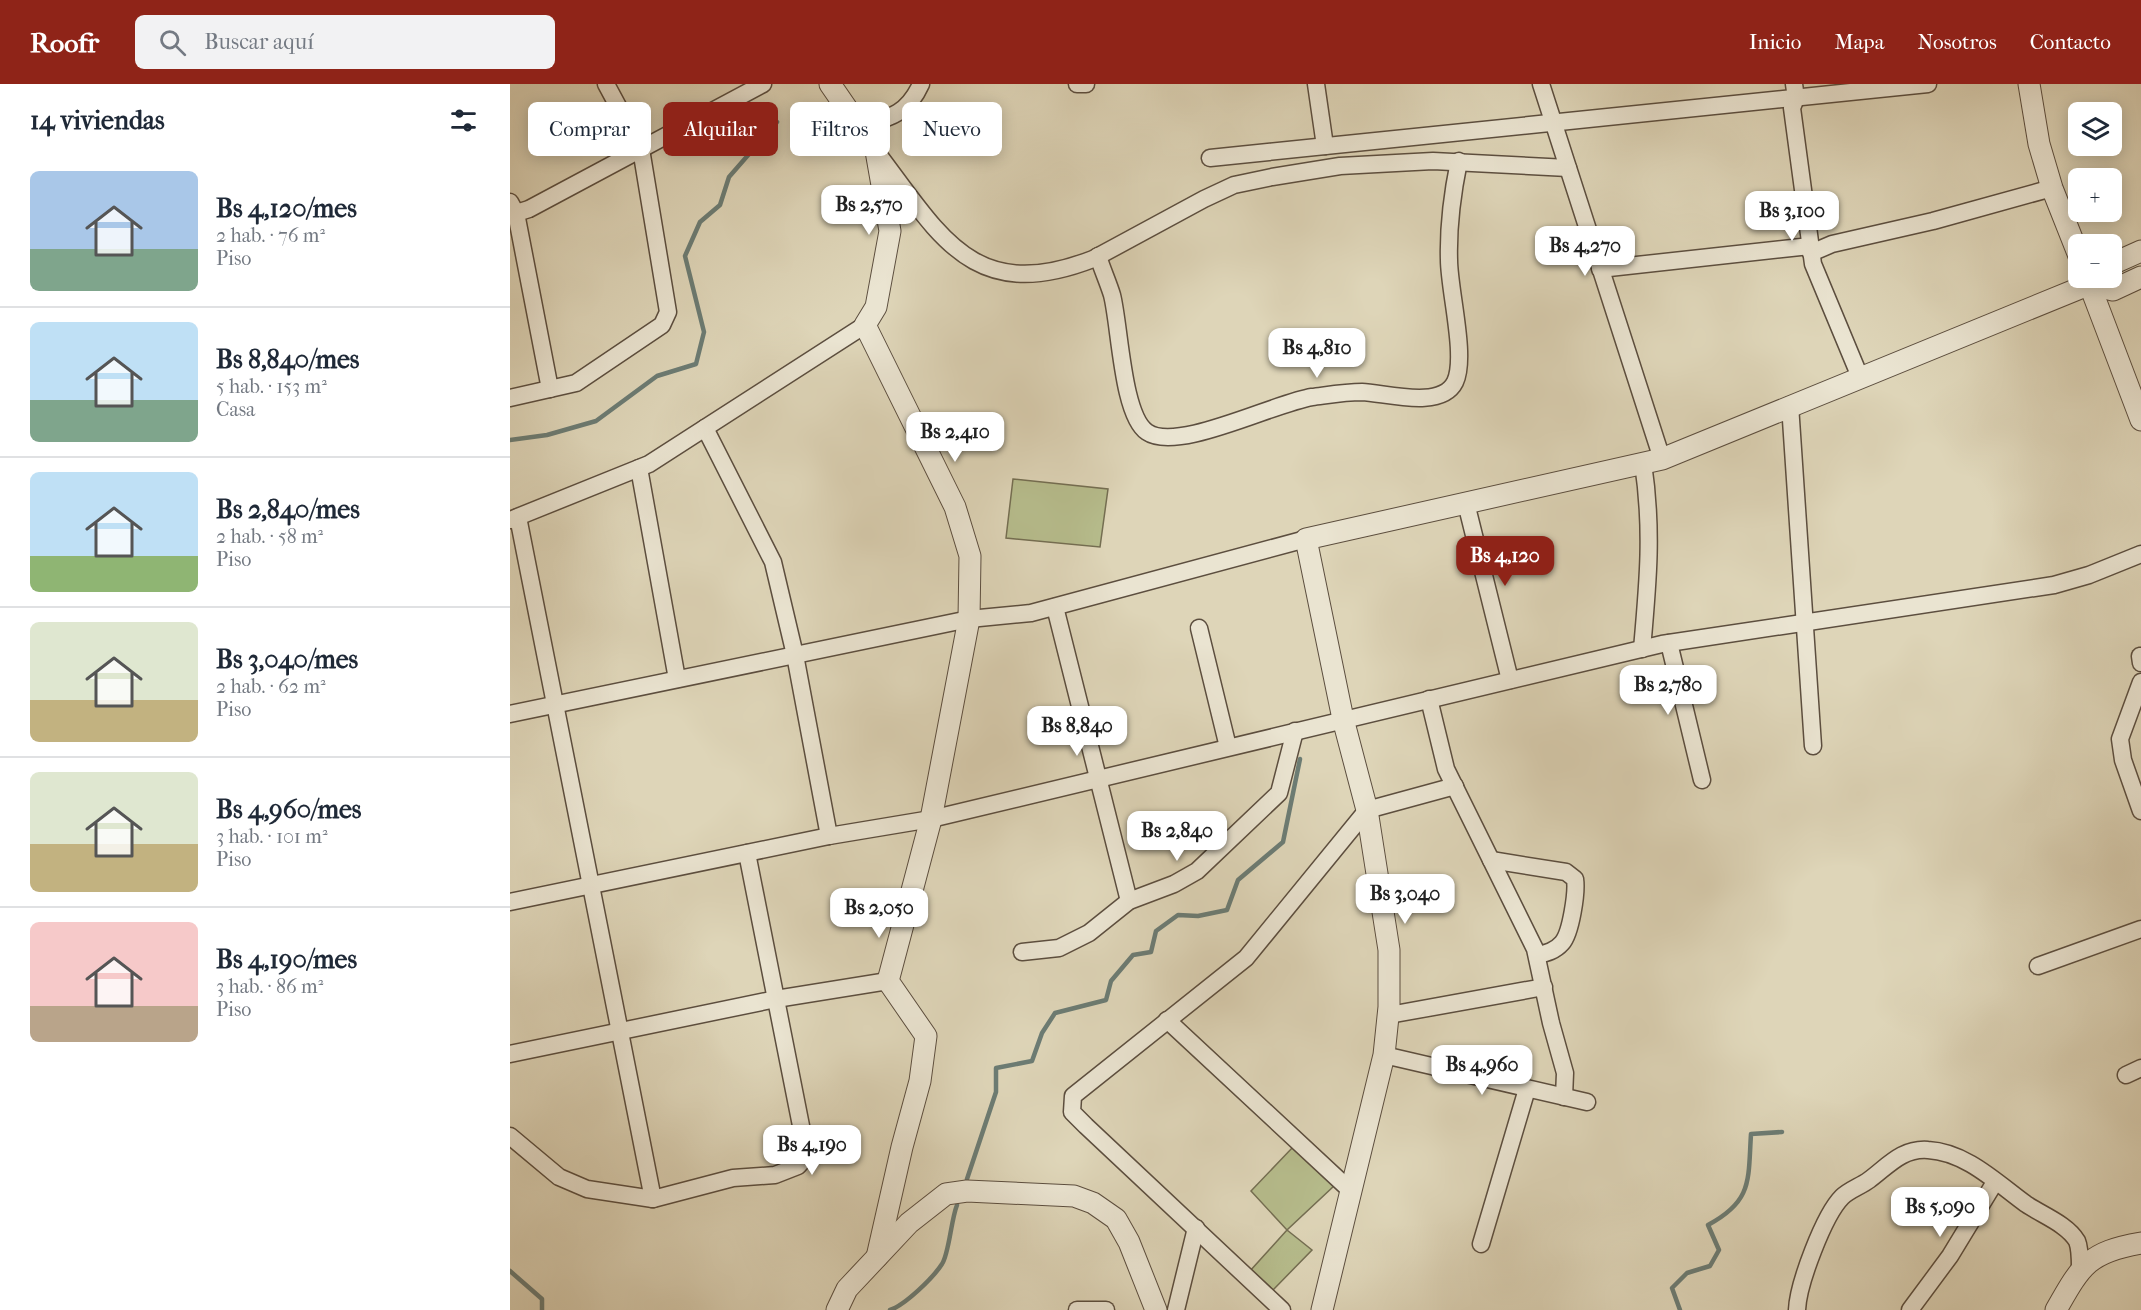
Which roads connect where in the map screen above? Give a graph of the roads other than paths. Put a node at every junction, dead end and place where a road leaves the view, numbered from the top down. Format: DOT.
graph roads {
  1 [pos="606,84"];
  2 [pos="763,84"];
  3 [pos="830,84"];
  4 [pos="921,84"];
  5 [pos="1077,84"];
  6 [pos="1086,84"];
  7 [pos="1316,84"];
  8 [pos="1541,84"];
  9 [pos="1928,84"];
  10 [pos="2029,84"];
  11 [pos="1795,91"];
  12 [pos="616,102"];
  13 [pos="842,102"];
  14 [pos="890,117"];
  15 [pos="1554,124"];
  16 [pos="651,144"];
  17 [pos="1325,146"];
  18 [pos="628,156"];
  19 [pos="642,156"];
  20 [pos="877,156"];
  21 [pos="880,156"];
  22 [pos="1210,158"];
  23 [pos="1459,161"];
  24 [pos="1568,168"];
  25 [pos="2052,188"];
  26 [pos="512,210"];
  27 [pos="2070,234"];
  28 [pos="1810,249"];
  29 [pos="2141,251"];
  30 [pos="1098,256"];
  31 [pos="2122,260"];
  32 [pos="1600,269"];
  33 [pos="2141,277"];
  34 [pos="2122,286"];
  35 [pos="2072,288"];
  36 [pos="2094,288"];
  37 [pos="865,325"];
  38 [pos="1860,377"];
  39 [pos="549,389"];
  40 [pos="510,398"];
  41 [pos="1790,405"];
  42 [pos="2141,420"];
  43 [pos="705,428"];
  44 [pos="1652,461"];
  45 [pos="639,468"];
  46 [pos="1466,503"];
  47 [pos="514,518"];
  48 [pos="1306,539"];
  49 [pos="2141,554"];
  50 [pos="1055,607"];
  51 [pos="969,619"];
  52 [pos="1806,623"];
  53 [pos="1199,628"];
  54 [pos="1669,643"];
  55 [pos="1642,649"];
  56 [pos="795,655"];
  57 [pos="677,679"];
  58 [pos="1510,680"];
  59 [pos="2141,682"];
  60 [pos="1429,699"];
  61 [pos="555,704"];
  62 [pos="510,714"];
  63 [pos="1343,719"];
  64 [pos="1295,731"];
  65 [pos="1813,746"];
  66 [pos="1228,747"];
  67 [pos="1100,778"];
  68 [pos="1702,780"];
  69 [pos="1455,786"];
  70 [pos="2140,804"];
  71 [pos="1367,810"];
  72 [pos="931,819"];
  73 [pos="829,836"];
  74 [pos="747,853"];
  75 [pos="1491,860"];
  76 [pos="592,885"];
  77 [pos="1129,900"];
  78 [pos="510,902"];
  79 [pos="2141,929"];
  80 [pos="1023,952"];
  81 [pos="1537,955"];
  82 [pos="2038,966"];
  83 [pos="888,981"];
  84 [pos="1544,987"];
  85 [pos="776,999"];
  86 [pos="1389,1015"];
  87 [pos="1167,1020"];
  88 [pos="621,1032"];
  89 [pos="510,1054"];
  90 [pos="1384,1055"];
  91 [pos="1527,1089"];
  92 [pos="1564,1097"];
  93 [pos="1587,1102"];
  94 [pos="510,1136"];
  95 [pos="1995,1182"];
  96 [pos="1352,1192"];
  97 [pos="653,1199"];
  98 [pos="1196,1228"];
  99 [pos="2141,1243"];
  100 [pos="1481,1244"];
  101 [pos="877,1257"];
  102 [pos="2080,1268"];
  103 [pos="837,1310"];
  104 [pos="1077,1310"];
  105 [pos="1106,1310"];
  106 [pos="1156,1310"];
  107 [pos="1176,1310"];
  108 [pos="1282,1310"];
  109 [pos="1322,1310"];
  110 [pos="1797,1310"];
  111 [pos="1910,1310"];
  112 [pos="2056,1310"];
  1 -- 12 [label="street"];
  2 -- 16 [label="street"];
  3 -- 13 [label="street"];
  4 -- 14 [label="street"];
  5 -- 6 [label="street"];
  7 -- 17 [label="street"];
  8 -- 15 [label="street"];
  9 -- 11 [label="street"];
  10 -- 25 [label="street"];
  11 -- 15 [label="street"];
  11 -- 28 [label="street"];
  15 -- 17 [label="street"];
  15 -- 24 [label="street"];
  17 -- 22 [label="street"];
  18 -- 26 [label="street"];
  19 -- 39 [label="street"];
  20 -- 37 [label="street"];
  21 -- 30 [label="street"];
  23 -- 24 [label="street"];
  23 -- 30 [label="street"];
  23 -- 30 [label="street"];
  24 -- 32 [label="street"];
  25 -- 27 [label="street"];
  25 -- 28 [label="street"];
  26 -- 39 [label="street"];
  28 -- 32 [label="street"];
  28 -- 38 [label="street"];
  29 -- 31 [label="street"];
  32 -- 44 [label="street"];
  33 -- 34 [label="street"];
  35 -- 38 [label="street"];
  36 -- 42 [label="street"];
  37 -- 43 [label="street"];
  37 -- 51 [label="street"];
  38 -- 41 [label="street"];
  39 -- 40 [label="street"];
  41 -- 44 [label="street"];
  41 -- 52 [label="street"];
  43 -- 45 [label="street"];
  43 -- 56 [label="street"];
  44 -- 46 [label="street"];
  44 -- 55 [label="street"];
  45 -- 47 [label="street"];
  45 -- 57 [label="street"];
  46 -- 48 [label="street"];
  46 -- 58 [label="street"];
  47 -- 61 [label="street"];
  48 -- 50 [label="street"];
  48 -- 63 [label="street"];
  49 -- 52 [label="street"];
  50 -- 51 [label="street"];
  50 -- 67 [label="street"];
  51 -- 56 [label="street"];
  51 -- 72 [label="street"];
  52 -- 54 [label="street"];
  52 -- 65 [label="street"];
  53 -- 66 [label="street"];
  54 -- 55 [label="street"];
  54 -- 68 [label="street"];
  55 -- 58 [label="street"];
  56 -- 57 [label="street"];
  56 -- 73 [label="street"];
  57 -- 61 [label="street"];
  58 -- 60 [label="street"];
  59 -- 70 [label="street"];
  60 -- 63 [label="street"];
  60 -- 69 [label="street"];
  61 -- 62 [label="street"];
  61 -- 76 [label="street"];
  63 -- 64 [label="street"];
  63 -- 71 [label="street"];
  64 -- 66 [label="street"];
  64 -- 77 [label="street"];
  66 -- 67 [label="street"];
  67 -- 72 [label="street"];
  67 -- 77 [label="street"];
  69 -- 71 [label="street"];
  69 -- 75 [label="street"];
  71 -- 86 [label="street"];
  71 -- 87 [label="street"];
  72 -- 73 [label="street"];
  72 -- 83 [label="street"];
  73 -- 74 [label="street"];
  74 -- 76 [label="street"];
  74 -- 85 [label="street"];
  75 -- 81 [label="street"];
  75 -- 81 [label="street"];
  76 -- 78 [label="street"];
  76 -- 88 [label="street"];
  77 -- 80 [label="street"];
  79 -- 82 [label="street"];
  81 -- 84 [label="street"];
  83 -- 85 [label="street"];
  83 -- 101 [label="street"];
  84 -- 86 [label="street"];
  84 -- 92 [label="street"];
  85 -- 88 [label="street"];
  85 -- 97 [label="street"];
  86 -- 90 [label="street"];
  87 -- 96 [label="street"];
  87 -- 98 [label="street"];
  88 -- 89 [label="street"];
  88 -- 97 [label="street"];
  90 -- 91 [label="street"];
  90 -- 96 [label="street"];
  91 -- 92 [label="street"];
  91 -- 100 [label="street"];
  92 -- 93 [label="street"];
  94 -- 97 [label="street"];
  95 -- 102 [label="street"];
  95 -- 110 [label="street"];
  95 -- 111 [label="street"];
  96 -- 109 [label="street"];
  98 -- 107 [label="street"];
  98 -- 108 [label="street"];
  99 -- 102 [label="street"];
  101 -- 103 [label="street"];
  101 -- 106 [label="street"];
  102 -- 112 [label="street"];
  104 -- 105 [label="street"];
}
